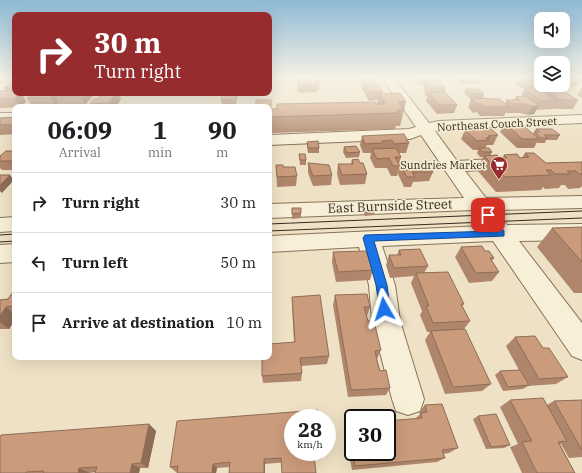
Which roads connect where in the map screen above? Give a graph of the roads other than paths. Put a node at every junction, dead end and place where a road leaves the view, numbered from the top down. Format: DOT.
graph roads {
  1 [pos="398,100"];
  2 [pos="12,117"];
  3 [pos="0,118"];
  4 [pos="582,119"];
  5 [pos="425,130"];
  6 [pos="272,140"];
  7 [pos="522,163"];
  8 [pos="452,166"];
  9 [pos="582,202"];
  10 [pos="272,211"];
  11 [pos="490,219"];
  12 [pos="0,224"];
  13 [pos="12,224"];
  14 [pos="582,232"];
  15 [pos="368,238"];
  16 [pos="272,244"];
  17 [pos="12,253"];
  18 [pos="0,254"];
  19 [pos="582,346"];
  20 [pos="408,400"];
  1 -- 5 [label="street"];
  2 -- 3 [label="street"];
  4 -- 5 [label="street, Northeast Couch Street"];
  5 -- 6 [label="street, Northeast Couch Street"];
  5 -- 8 [label="street"];
  7 -- 8 [label="street"];
  8 -- 11 [label="street"];
  9 -- 11 [label="street, East Burnside Street"];
  10 -- 11 [label="street, East Burnside Street"];
  11 -- 14 [label="street, East Burnside Street"];
  11 -- 15 [label="street, East Burnside Street"];
  11 -- 19 [label="street"];
  12 -- 13 [label="street"];
  15 -- 16 [label="street, East Burnside Street"];
  15 -- 20 [label="street"];
  17 -- 18 [label="street"];
}
